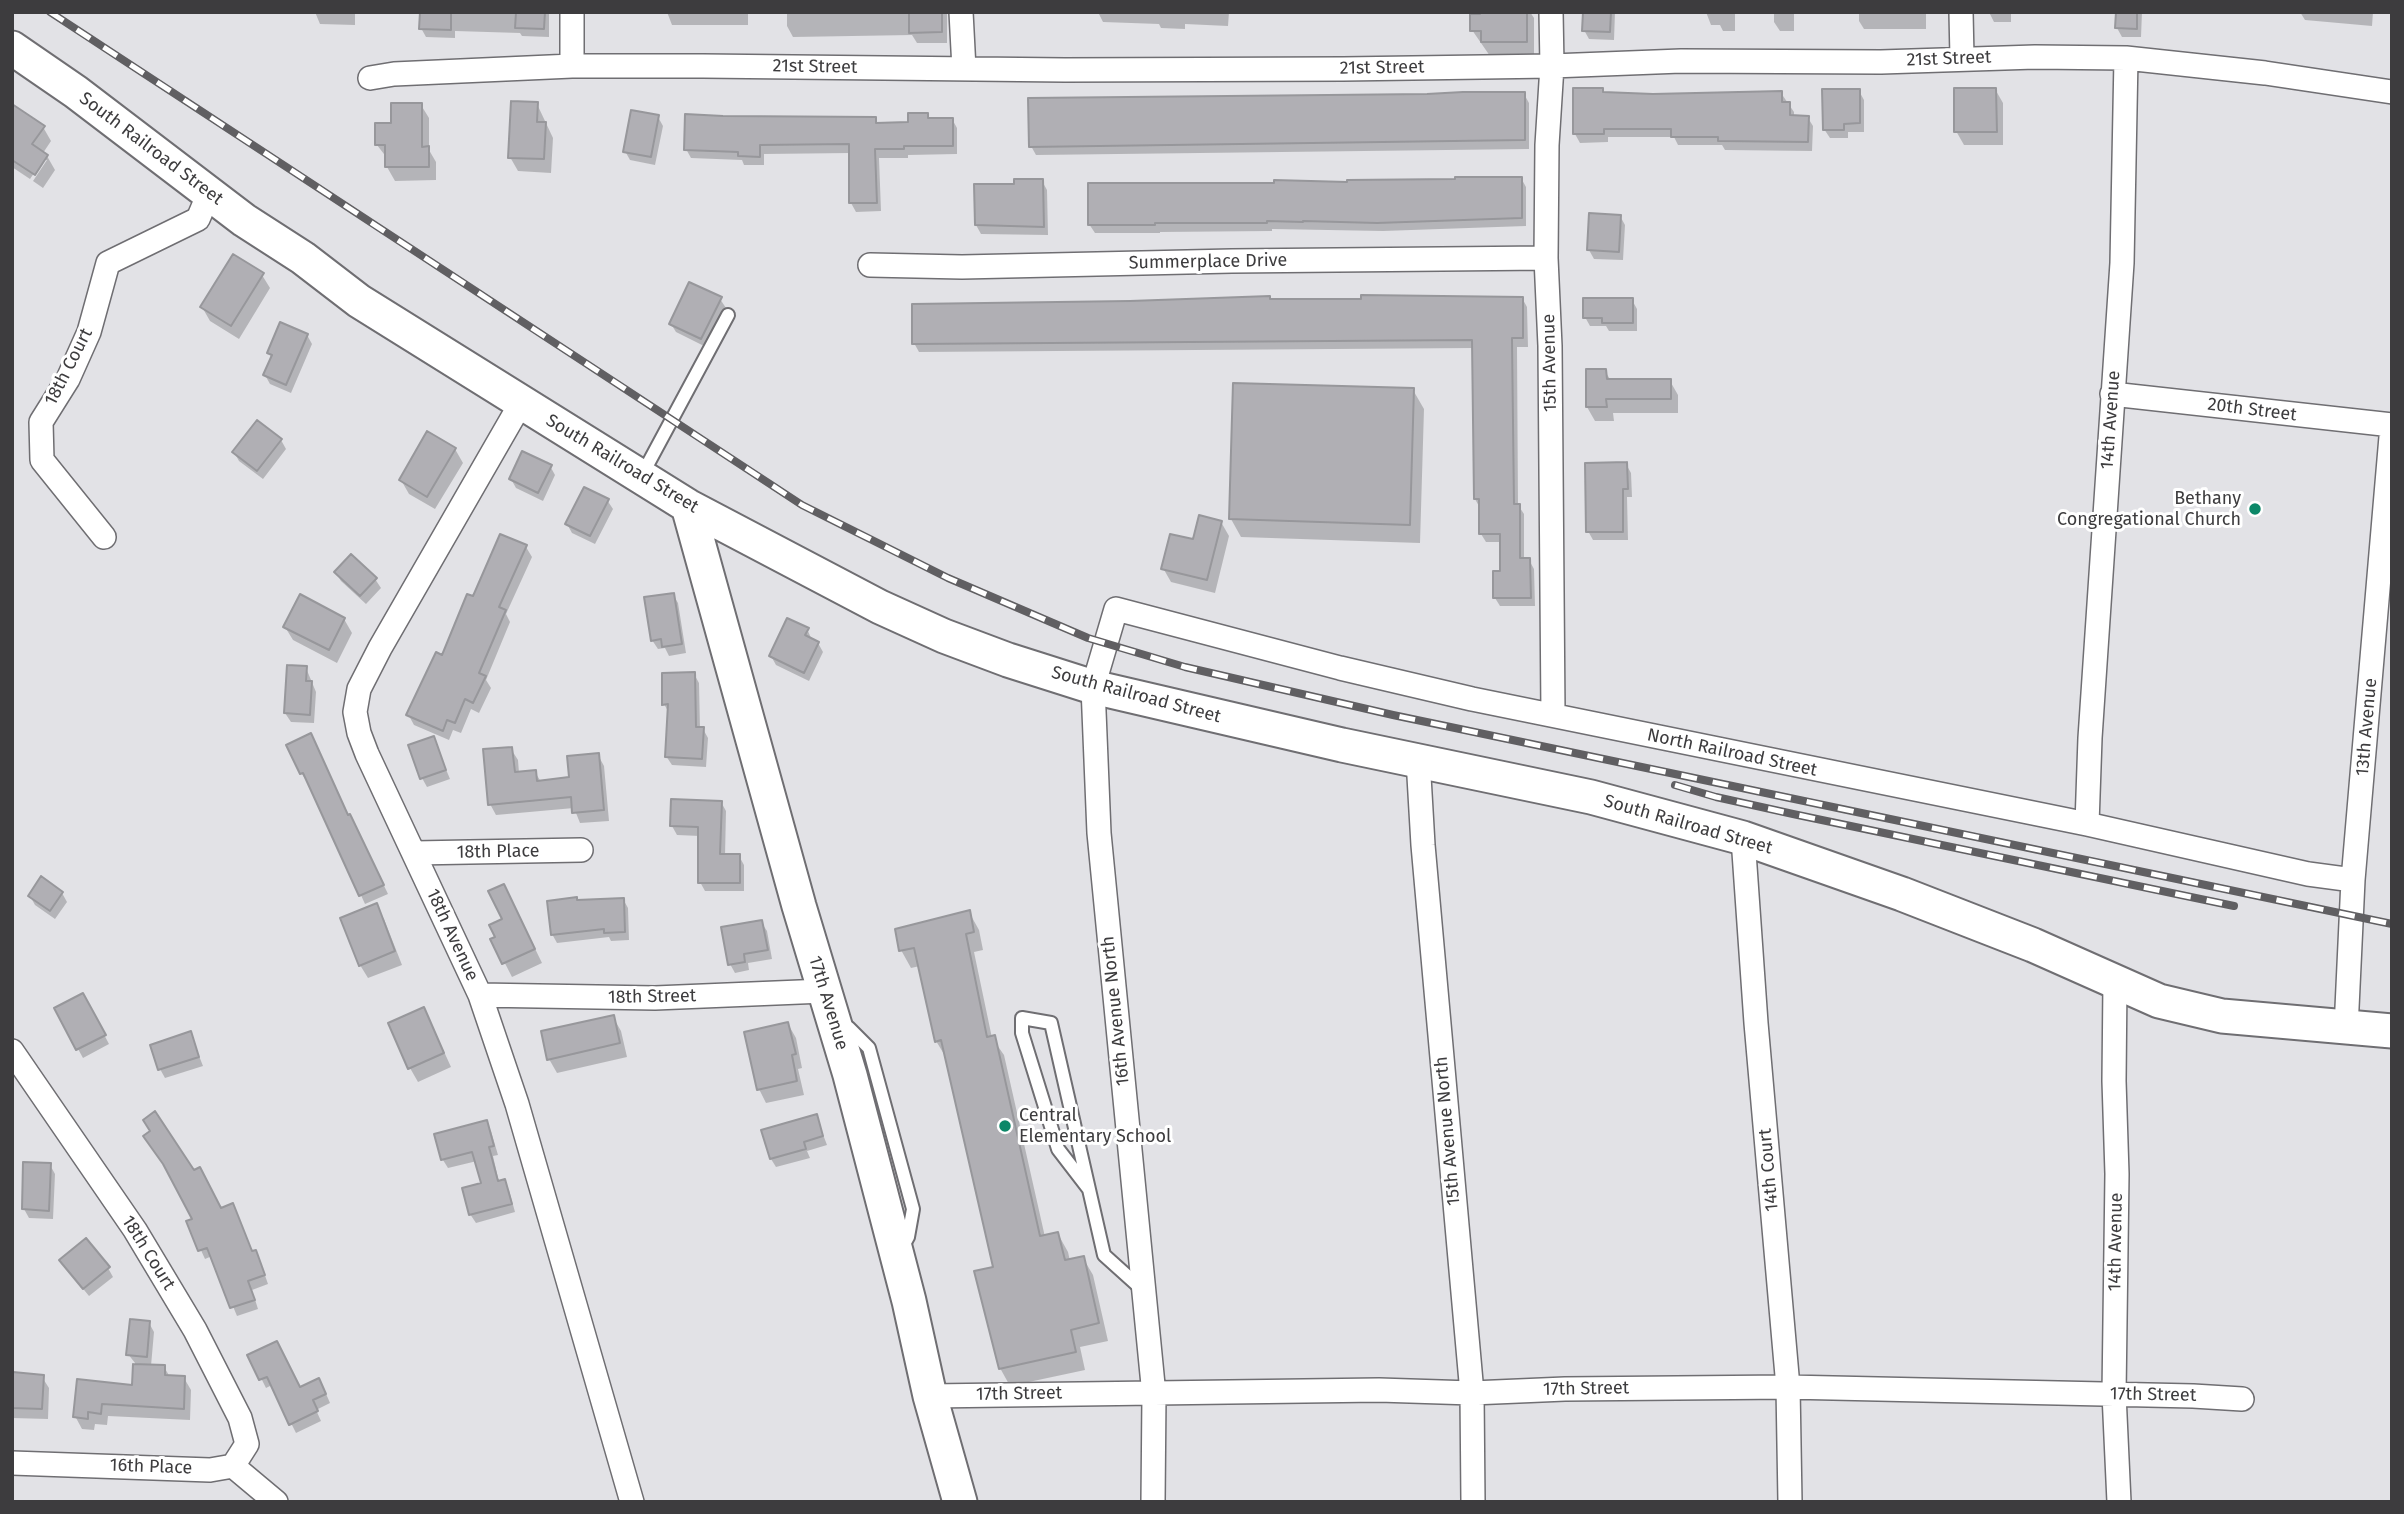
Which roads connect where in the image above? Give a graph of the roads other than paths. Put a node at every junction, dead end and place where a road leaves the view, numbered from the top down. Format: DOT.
graph roads {
  1 [pos="572,12"];
  2 [pos="961,12"];
  3 [pos="1551,12"];
  4 [pos="1961,12"];
  5 [pos="13,49"];
  6 [pos="1962,58"];
  7 [pos="2126,58"];
  8 [pos="572,66"];
  9 [pos="1552,66"];
  10 [pos="964,69"];
  11 [pos="370,78"];
  12 [pos="2392,92"];
  13 [pos="209,193"];
  14 [pos="1546,258"];
  15 [pos="870,265"];
  16 [pos="728,315"];
  17 [pos="2112,394"];
  18 [pos="522,403"];
  19 [pos="2392,425"];
  20 [pos="640,477"];
  21 [pos="688,506"];
  22 [pos="104,537"];
  23 [pos="1115,609"];
  24 [pos="1093,687"];
  25 [pos="1553,714"];
  26 [pos="1418,760"];
  27 [pos="2087,824"];
  28 [pos="1743,838"];
  29 [pos="581,850"];
  30 [pos="414,853"];
  31 [pos="2353,880"];
  32 [pos="2115,982"];
  33 [pos="480,995"];
  34 [pos="828,1005"];
  35 [pos="2346,1029"];
  36 [pos="2392,1031"];
  37 [pos="12,1051"];
  38 [pos="1088,1188"];
  39 [pos="1144,1292"];
  40 [pos="1788,1387"];
  41 [pos="1472,1393"];
  42 [pos="2114,1394"];
  43 [pos="1154,1395"];
  44 [pos="930,1396"];
  45 [pos="2242,1399"];
  46 [pos="12,1464"];
  47 [pos="233,1466"];
  48 [pos="276,1502"];
  49 [pos="632,1502"];
  50 [pos="960,1502"];
  51 [pos="1153,1502"];
  52 [pos="1473,1502"];
  53 [pos="1790,1502"];
  54 [pos="2119,1502"];
  1 -- 8 [label="street"];
  2 -- 10 [label="street"];
  3 -- 9 [label="street, 15th Avenue"];
  4 -- 6 [label="street"];
  5 -- 13 [label="street, South Railroad Street"];
  6 -- 7 [label="street, 21st Street"];
  6 -- 9 [label="street, 21st Street"];
  7 -- 12 [label="street, 21st Street"];
  7 -- 17 [label="street, 14th Avenue"];
  8 -- 10 [label="street, 21st Street"];
  8 -- 11 [label="street, 21st Street"];
  9 -- 10 [label="street, 21st Street"];
  9 -- 14 [label="street, 15th Avenue"];
  13 -- 18 [label="street, South Railroad Street"];
  13 -- 22 [label="street, 18th Court"];
  14 -- 15 [label="street, Summerplace Drive"];
  14 -- 25 [label="street, 15th Avenue"];
  16 -- 20 [label="lane"];
  17 -- 19 [label="street, 20th Street"];
  17 -- 27 [label="street, 14th Avenue"];
  18 -- 20 [label="street, South Railroad Street"];
  18 -- 30 [label="street, 18th Avenue"];
  19 -- 31 [label="street, 13th Avenue"];
  20 -- 21 [label="street, South Railroad Street"];
  21 -- 24 [label="street, South Railroad Street"];
  21 -- 34 [label="street, 17th Avenue"];
  23 -- 24 [label="street, 16th Avenue North"];
  23 -- 25 [label="street, North Railroad Street"];
  24 -- 26 [label="street, South Railroad Street"];
  24 -- 39 [label="street, 16th Avenue North"];
  25 -- 27 [label="street, North Railroad Street"];
  26 -- 28 [label="street, South Railroad Street"];
  26 -- 41 [label="street, 15th Avenue North"];
  27 -- 31 [label="street, North Railroad Street"];
  28 -- 32 [label="street, South Railroad Street"];
  28 -- 40 [label="street, 14th Court"];
  29 -- 30 [label="street, 18th Place"];
  30 -- 33 [label="street, 18th Avenue"];
  31 -- 35 [label="street, 13th Avenue"];
  32 -- 35 [label="street, South Railroad Street"];
  32 -- 42 [label="street, 14th Avenue"];
  33 -- 34 [label="street, 18th Street"];
  33 -- 49 [label="street, 18th Avenue"];
  34 -- 44 [label="street, 17th Avenue"];
  35 -- 36 [label="street, South Railroad Street"];
  37 -- 47 [label="street, 18th Court"];
  38 -- 38 [label="lane"];
  38 -- 39 [label="lane"];
  39 -- 43 [label="street, 16th Avenue North"];
  40 -- 41 [label="street, 17th Street"];
  40 -- 42 [label="street, 17th Street"];
  40 -- 53 [label="street, 14th Court"];
  41 -- 43 [label="street, 17th Street"];
  41 -- 52 [label="street, 15th Avenue North"];
  42 -- 45 [label="street, 17th Street"];
  42 -- 54 [label="street, 14th Avenue"];
  43 -- 44 [label="street, 17th Street"];
  43 -- 51 [label="street, 16th Avenue North"];
  44 -- 50 [label="street, 17th Avenue"];
  46 -- 47 [label="street, 16th Place"];
  47 -- 48 [label="street"];
}
